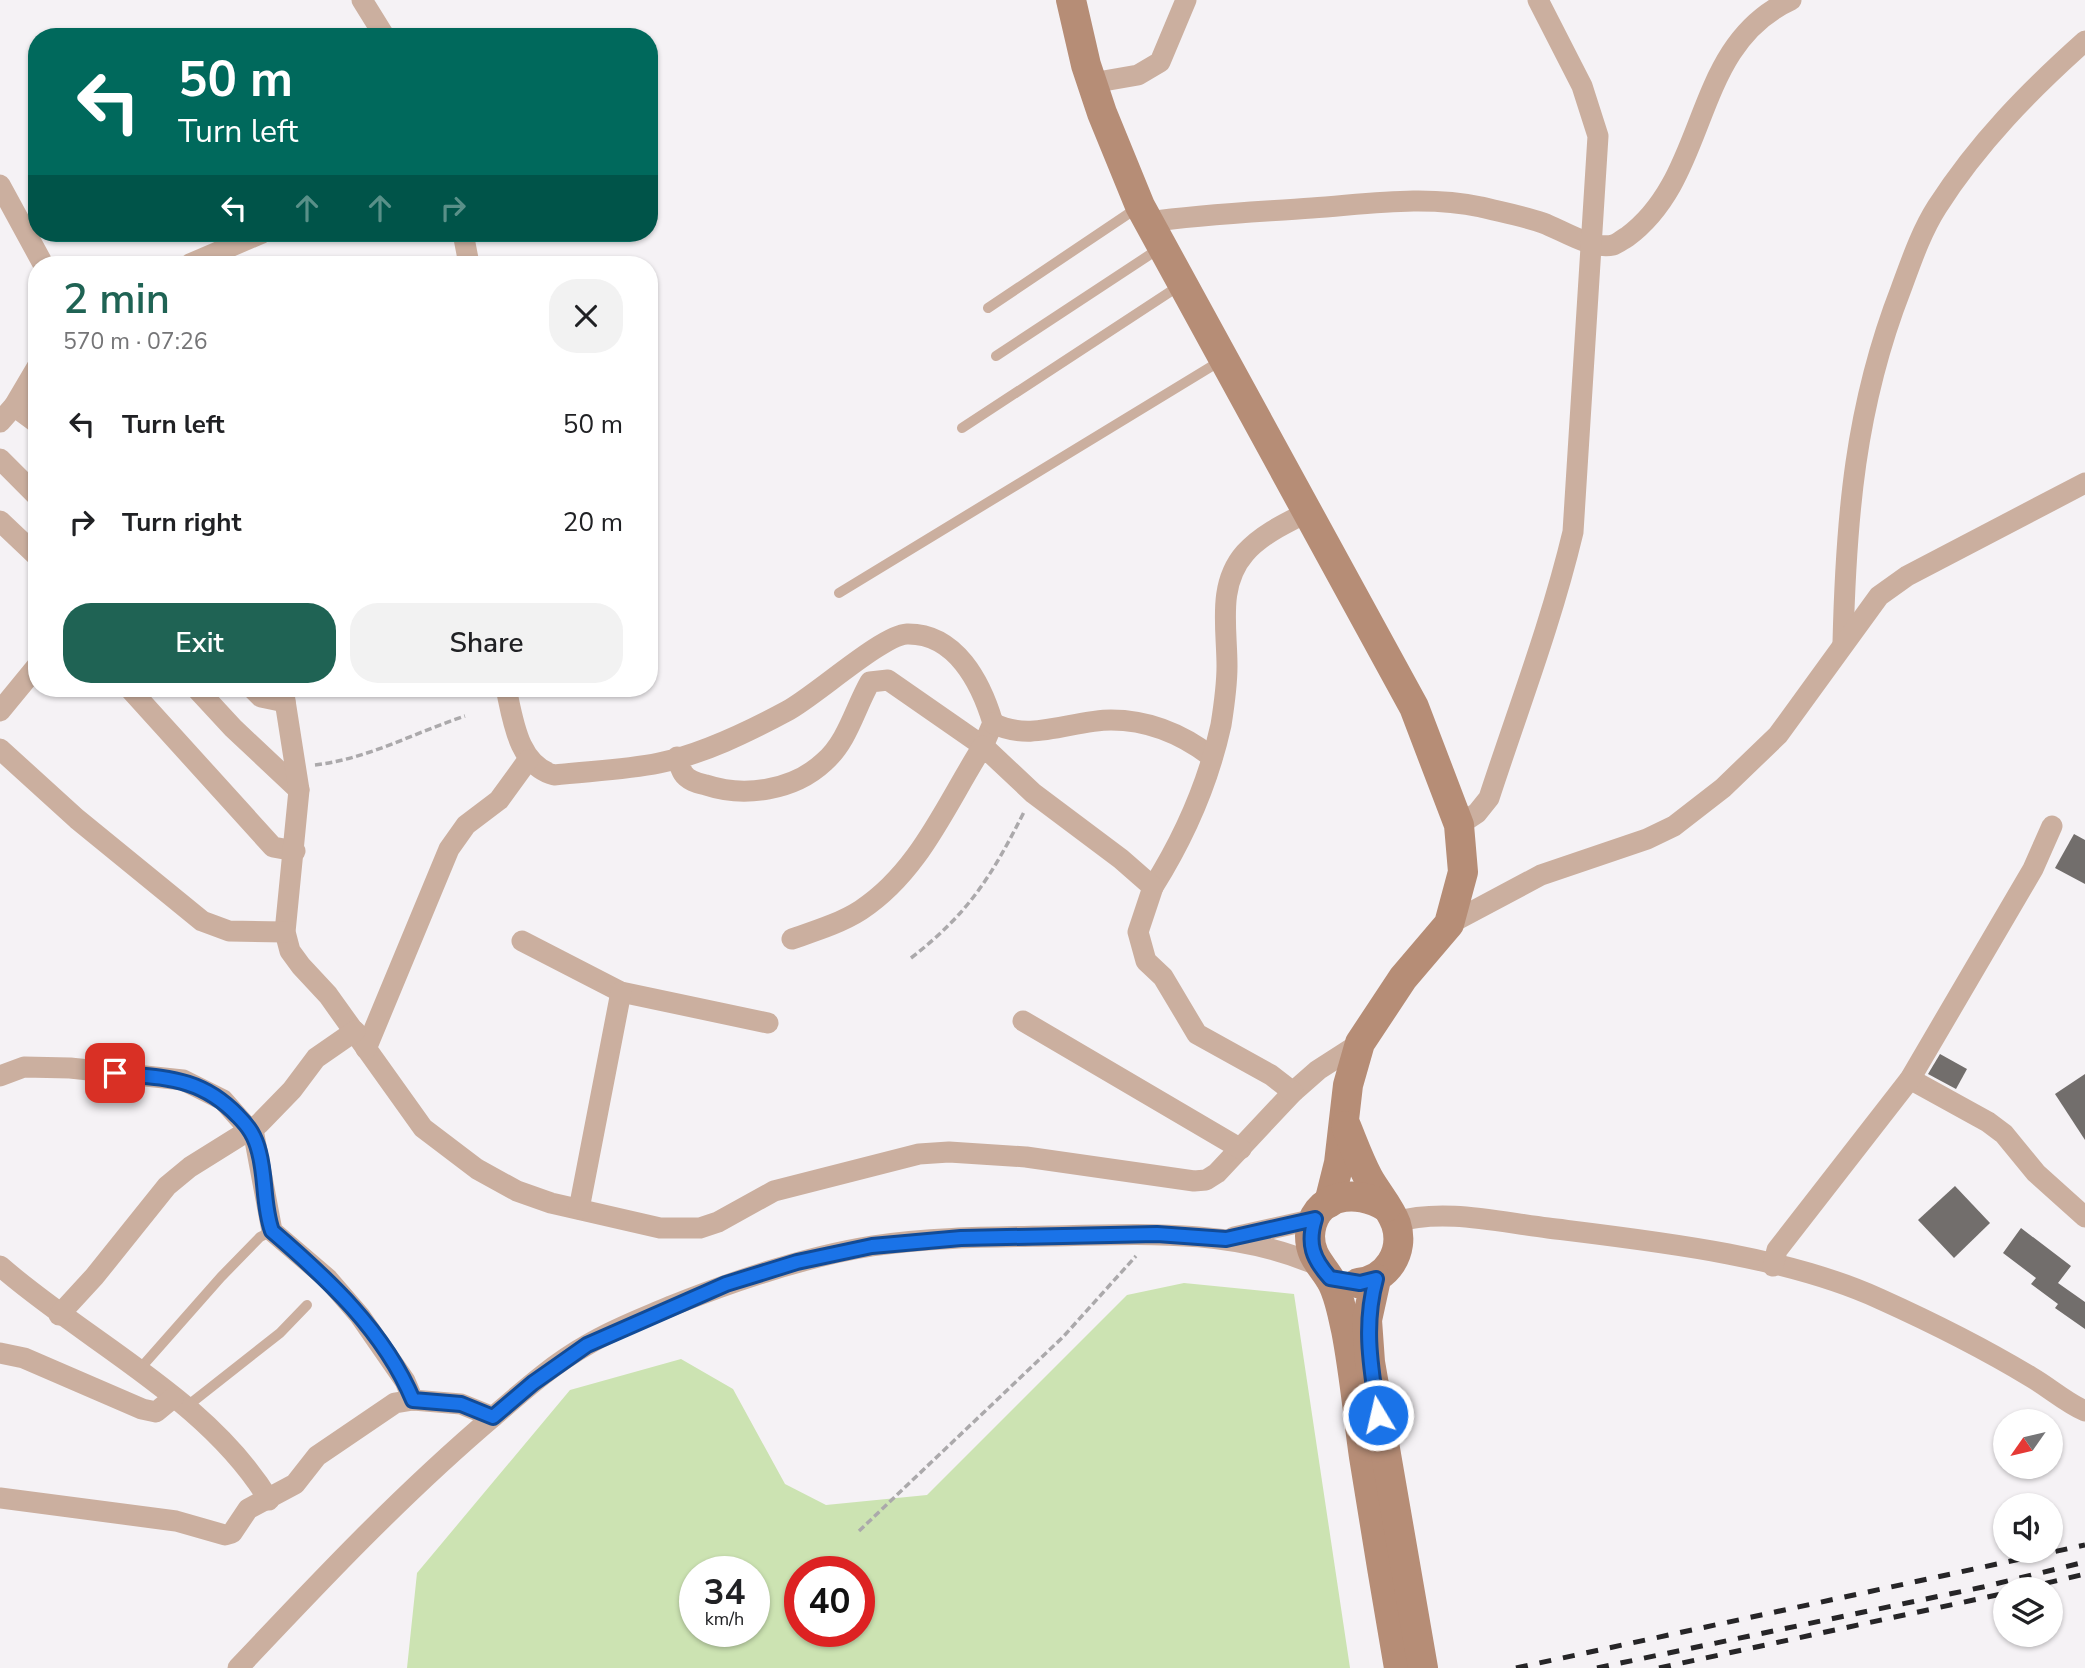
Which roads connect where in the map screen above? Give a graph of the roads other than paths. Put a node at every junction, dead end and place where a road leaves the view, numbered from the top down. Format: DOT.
graph roads {
  1 [pos="362,0"];
  2 [pos="1071,0"];
  3 [pos="1186,0"];
  4 [pos="1538,0"];
  5 [pos="1791,0"];
  6 [pos="379,28"];
  7 [pos="2085,41"];
  8 [pos="1092,83"];
  9 [pos="1,190"];
  10 [pos="1150,225"];
  11 [pos="28,238"];
  12 [pos="241,242"];
  13 [pos="1592,243"];
  14 [pos="209,256"];
  15 [pos="1182,284"];
  16 [pos="988,308"];
  17 [pos="996,356"];
  18 [pos="1222,360"];
  19 [pos="28,381"];
  20 [pos="7,414"];
  21 [pos="28,420"];
  22 [pos="962,428"];
  23 [pos="0,459"];
  24 [pos="2085,484"];
  25 [pos="28,487"];
  26 [pos="1308,512"];
  27 [pos="0,521"];
  28 [pos="28,547"];
  29 [pos="839,593"];
  30 [pos="1843,643"];
  31 [pos="885,644"];
  32 [pos="28,677"];
  33 [pos="882,679"];
  34 [pos="137,697"];
  35 [pos="205,697"];
  36 [pos="286,697"];
  37 [pos="509,697"];
  38 [pos="0,711"];
  39 [pos="993,723"];
  40 [pos="983,746"];
  41 [pos="0,749"];
  42 [pos="677,757"];
  43 [pos="1212,757"];
  44 [pos="528,760"];
  45 [pos="299,790"];
  46 [pos="1459,825"];
  47 [pos="2052,827"];
  48 [pos="295,851"];
  49 [pos="1153,887"];
  50 [pos="1449,924"];
  51 [pos="285,932"];
  52 [pos="792,939"];
  53 [pos="522,942"];
  54 [pos="621,992"];
  55 [pos="1023,1021"];
  56 [pos="768,1023"];
  57 [pos="355,1031"];
  58 [pos="1360,1043"];
  59 [pos="366,1049"];
  60 [pos="0,1076"];
  61 [pos="1910,1079"];
  62 [pos="1293,1093"];
  63 [pos="1345,1122"];
  64 [pos="251,1130"];
  65 [pos="1241,1149"];
  66 [pos="579,1209"];
  67 [pos="1322,1211"];
  68 [pos="1391,1214"];
  69 [pos="2085,1217"];
  70 [pos="272,1231"];
  71 [pos="1226,1239"];
  72 [pos="0,1266"];
  73 [pos="1773,1266"];
  74 [pos="1325,1272"];
  75 [pos="1376,1279"];
  76 [pos="307,1305"];
  77 [pos="60,1315"];
  78 [pos="0,1353"];
  79 [pos="138,1371"];
  80 [pos="413,1400"];
  81 [pos="180,1402"];
  82 [pos="2085,1411"];
  83 [pos="493,1417"];
  84 [pos="1381,1497"];
  85 [pos="0,1498"];
  86 [pos="269,1500"];
  87 [pos="238,1668"];
  88 [pos="1399,1668"];
  89 [pos="1423,1668"];
  1 -- 6 [label="street"];
  2 -- 8 [label="street"];
  3 -- 8 [label="street"];
  4 -- 13 [label="street"];
  5 -- 13 [label="street"];
  7 -- 30 [label="street"];
  8 -- 10 [label="street"];
  9 -- 11 [label="street"];
  10 -- 13 [label="street"];
  10 -- 15 [label="street"];
  10 -- 16 [label="lane"];
  10 -- 17 [label="lane"];
  12 -- 14 [label="street"];
  13 -- 46 [label="street"];
  15 -- 18 [label="street"];
  15 -- 22 [label="lane"];
  18 -- 26 [label="street"];
  18 -- 29 [label="lane"];
  19 -- 20 [label="street"];
  20 -- 21 [label="street"];
  23 -- 25 [label="street"];
  24 -- 30 [label="street"];
  26 -- 43 [label="street"];
  26 -- 46 [label="street"];
  27 -- 28 [label="street"];
  30 -- 50 [label="street"];
  31 -- 33 [label="street"];
  31 -- 39 [label="street"];
  31 -- 42 [label="street"];
  32 -- 38 [label="street"];
  33 -- 40 [label="street"];
  33 -- 42 [label="street"];
  34 -- 48 [label="street"];
  35 -- 45 [label="street"];
  36 -- 45 [label="street"];
  37 -- 44 [label="street"];
  39 -- 40 [label="street"];
  39 -- 43 [label="street"];
  40 -- 49 [label="street"];
  40 -- 52 [label="street"];
  41 -- 51 [label="street"];
  42 -- 44 [label="street"];
  43 -- 49 [label="street"];
  44 -- 59 [label="street"];
  45 -- 48 [label="street"];
  46 -- 50 [label="street"];
  47 -- 61 [label="street"];
  48 -- 51 [label="street"];
  49 -- 62 [label="street"];
  50 -- 58 [label="street"];
  51 -- 57 [label="street"];
  53 -- 54 [label="street"];
  54 -- 56 [label="street"];
  54 -- 66 [label="street"];
  55 -- 65 [label="street"];
  57 -- 59 [label="street"];
  57 -- 64 [label="street"];
  58 -- 62 [label="street"];
  58 -- 63 [label="street"];
  59 -- 66 [label="street"];
  60 -- 64 [label="street"];
  61 -- 69 [label="street"];
  61 -- 73 [label="street"];
  62 -- 65 [label="street"];
  63 -- 67 [label="street"];
  63 -- 68 [label="street"];
  64 -- 70 [label="street"];
  64 -- 77 [label="street"];
  65 -- 66 [label="street"];
  67 -- 68 [label="street"];
  67 -- 71 [label="street"];
  67 -- 74 [label="street"];
  68 -- 73 [label="street"];
  68 -- 75 [label="street"];
  70 -- 79 [label="lane"];
  70 -- 80 [label="street"];
  71 -- 74 [label="street"];
  71 -- 83 [label="street"];
  72 -- 77 [label="street"];
  73 -- 82 [label="street"];
  74 -- 75 [label="street"];
  74 -- 84 [label="street"];
  75 -- 84 [label="street"];
  76 -- 81 [label="lane"];
  77 -- 79 [label="street"];
  78 -- 81 [label="street"];
  79 -- 81 [label="street"];
  80 -- 83 [label="street"];
  80 -- 86 [label="street"];
  81 -- 86 [label="street"];
  83 -- 87 [label="street"];
  84 -- 88 [label="street"];
  84 -- 89 [label="street"];
  85 -- 86 [label="street"];
}
